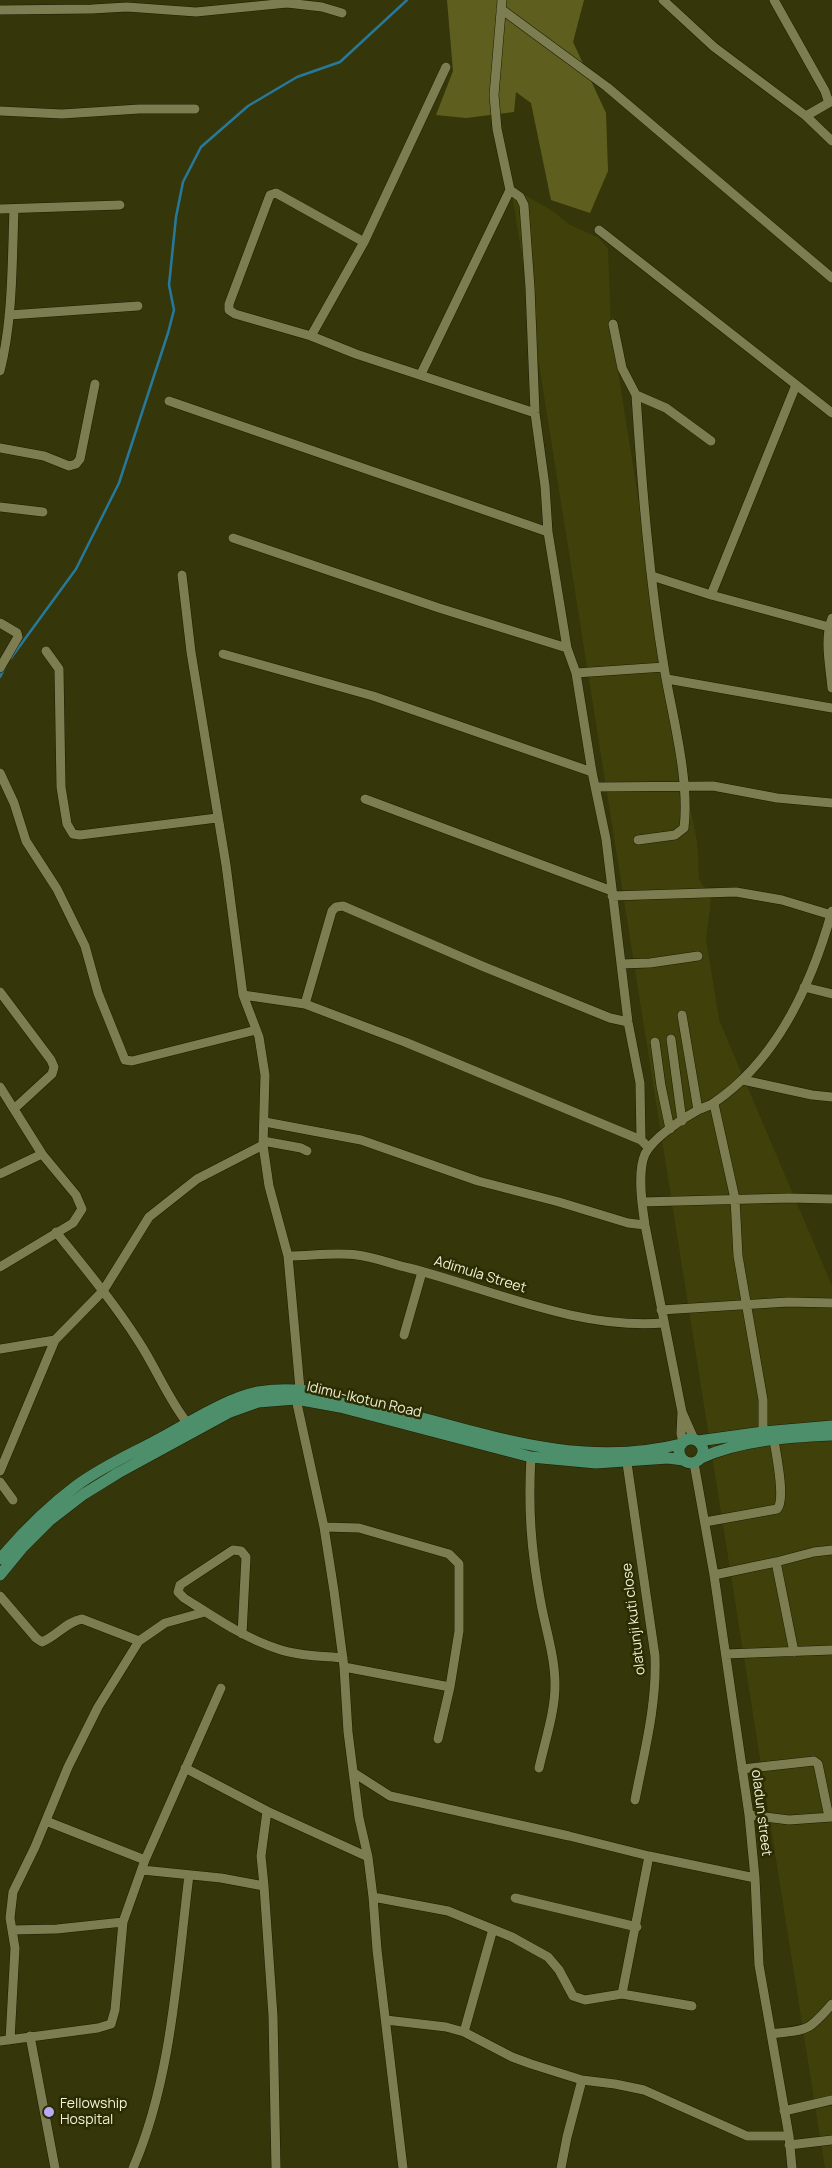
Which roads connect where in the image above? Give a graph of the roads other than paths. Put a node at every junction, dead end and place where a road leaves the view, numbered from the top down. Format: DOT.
graph roads {
  1 [pos="663,0"];
  2 [pos="774,0"];
  3 [pos="502,4"];
  4 [pos="0,10"];
  5 [pos="342,13"];
  6 [pos="446,67"];
  7 [pos="829,97"];
  8 [pos="195,109"];
  9 [pos="0,111"];
  10 [pos="806,116"];
  11 [pos="832,141"];
  12 [pos="510,190"];
  13 [pos="120,205"];
  14 [pos="0,209"];
  15 [pos="14,209"];
  16 [pos="599,230"];
  17 [pos="364,242"];
  18 [pos="832,278"];
  19 [pos="138,306"];
  20 [pos="9,315"];
  21 [pos="613,324"];
  22 [pos="310,336"];
  23 [pos="0,371"];
  24 [pos="421,374"];
  25 [pos="95,384"];
  26 [pos="796,385"];
  27 [pos="636,395"];
  28 [pos="169,401"];
  29 [pos="534,413"];
  30 [pos="832,413"];
  31 [pos="711,441"];
  32 [pos="0,448"];
  33 [pos="0,506"];
  34 [pos="43,512"];
  35 [pos="548,532"];
  36 [pos="233,538"];
  37 [pos="182,574"];
  38 [pos="652,576"];
  39 [pos="710,595"];
  40 [pos="830,622"];
  41 [pos="0,623"];
  42 [pos="567,648"];
  43 [pos="46,651"];
  44 [pos="223,654"];
  45 [pos="664,667"];
  46 [pos="0,668"];
  47 [pos="576,673"];
  48 [pos="667,679"];
  49 [pos="832,688"];
  50 [pos="832,708"];
  51 [pos="592,772"];
  52 [pos="0,773"];
  53 [pos="684,786"];
  54 [pos="596,787"];
  55 [pos="365,799"];
  56 [pos="832,803"];
  57 [pos="217,818"];
  58 [pos="638,840"];
  59 [pos="612,893"];
  60 [pos="831,913"];
  61 [pos="698,956"];
  62 [pos="621,964"];
  63 [pos="804,987"];
  64 [pos="0,992"];
  65 [pos="832,994"];
  66 [pos="243,995"];
  67 [pos="305,1004"];
  68 [pos="682,1015"];
  69 [pos="628,1022"];
  70 [pos="256,1030"];
  71 [pos="671,1039"];
  72 [pos="655,1042"];
  73 [pos="743,1080"];
  74 [pos="0,1088"];
  75 [pos="832,1097"];
  76 [pos="714,1104"];
  77 [pos="15,1108"];
  78 [pos="698,1110"];
  79 [pos="682,1121"];
  80 [pos="265,1122"];
  81 [pos="670,1129"];
  82 [pos="641,1140"];
  83 [pos="263,1143"];
  84 [pos="649,1148"];
  85 [pos="307,1151"];
  86 [pos="42,1154"];
  87 [pos="1,1172"];
  88 [pos="735,1199"];
  89 [pos="832,1199"];
  90 [pos="642,1202"];
  91 [pos="645,1225"];
  92 [pos="56,1232"];
  93 [pos="288,1256"];
  94 [pos="0,1266"];
  95 [pos="422,1272"];
  96 [pos="103,1291"];
  97 [pos="832,1303"];
  98 [pos="746,1305"];
  99 [pos="662,1310"];
  100 [pos="664,1323"];
  101 [pos="404,1335"];
  102 [pos="55,1340"];
  103 [pos="0,1349"];
  104 [pos="298,1394"];
  105 [pos="188,1424"];
  106 [pos="832,1426"];
  107 [pos="763,1432"];
  108 [pos="832,1435"];
  109 [pos="774,1440"];
  110 [pos="689,1442"];
  111 [pos="531,1458"];
  112 [pos="693,1460"];
  113 [pos="627,1462"];
  114 [pos="0,1471"];
  115 [pos="0,1482"];
  116 [pos="12,1500"];
  117 [pos="704,1522"];
  118 [pos="324,1528"];
  119 [pos="832,1550"];
  120 [pos="0,1559"];
  121 [pos="776,1562"];
  122 [pos="0,1575"];
  123 [pos="714,1575"];
  124 [pos="0,1596"];
  125 [pos="205,1612"];
  126 [pos="242,1634"];
  127 [pos="139,1641"];
  128 [pos="832,1650"];
  129 [pos="794,1652"];
  130 [pos="726,1654"];
  131 [pos="343,1662"];
  132 [pos="450,1687"];
  133 [pos="221,1688"];
  134 [pos="438,1739"];
  135 [pos="185,1768"];
  136 [pos="539,1768"];
  137 [pos="742,1769"];
  138 [pos="354,1773"];
  139 [pos="635,1800"];
  140 [pos="267,1811"];
  141 [pos="749,1815"];
  142 [pos="831,1817"];
  143 [pos="46,1821"];
  144 [pos="649,1856"];
  145 [pos="368,1857"];
  146 [pos="145,1860"];
  147 [pos="142,1870"];
  148 [pos="189,1875"];
  149 [pos="755,1878"];
  150 [pos="264,1886"];
  151 [pos="373,1897"];
  152 [pos="515,1898"];
  153 [pos="123,1922"];
  154 [pos="637,1927"];
  155 [pos="493,1929"];
  156 [pos="12,1930"];
  157 [pos="622,1994"];
  158 [pos="832,2004"];
  159 [pos="692,2006"];
  160 [pos="386,2020"];
  161 [pos="464,2032"];
  162 [pos="771,2034"];
  163 [pos="30,2036"];
  164 [pos="10,2040"];
  165 [pos="0,2041"];
  166 [pos="582,2080"];
  167 [pos="832,2100"];
  168 [pos="784,2111"];
  169 [pos="832,2140"];
  170 [pos="789,2141"];
  171 [pos="55,2168"];
  172 [pos="133,2168"];
  173 [pos="276,2168"];
  174 [pos="402,2168"];
  175 [pos="561,2168"];
  176 [pos="792,2168"];
  1 -- 10 [label="street"];
  2 -- 7 [label="street"];
  3 -- 12 [label="street"];
  3 -- 18 [label="street"];
  4 -- 5 [label="street"];
  6 -- 17 [label="street"];
  7 -- 10 [label="street"];
  8 -- 9 [label="street"];
  10 -- 11 [label="street"];
  12 -- 24 [label="street"];
  12 -- 29 [label="street"];
  13 -- 15 [label="street"];
  14 -- 15 [label="street"];
  15 -- 20 [label="street"];
  16 -- 26 [label="street"];
  17 -- 22 [label="street"];
  17 -- 22 [label="street"];
  19 -- 20 [label="street"];
  20 -- 23 [label="street"];
  21 -- 27 [label="street"];
  22 -- 24 [label="street"];
  24 -- 29 [label="street"];
  25 -- 32 [label="street"];
  26 -- 30 [label="street"];
  26 -- 39 [label="street"];
  27 -- 31 [label="street"];
  27 -- 38 [label="street"];
  28 -- 35 [label="street"];
  29 -- 35 [label="street"];
  33 -- 34 [label="street"];
  35 -- 42 [label="street"];
  36 -- 42 [label="street"];
  37 -- 57 [label="street"];
  38 -- 39 [label="street"];
  38 -- 45 [label="street"];
  39 -- 40 [label="street"];
  40 -- 49 [label="street"];
  41 -- 46 [label="street"];
  42 -- 47 [label="street"];
  43 -- 57 [label="street"];
  44 -- 51 [label="street"];
  45 -- 47 [label="street"];
  45 -- 48 [label="street"];
  47 -- 51 [label="street"];
  48 -- 50 [label="street"];
  48 -- 53 [label="street"];
  51 -- 54 [label="street"];
  52 -- 70 [label="street"];
  53 -- 54 [label="street"];
  53 -- 56 [label="street"];
  53 -- 58 [label="street"];
  54 -- 59 [label="street"];
  55 -- 59 [label="street"];
  57 -- 66 [label="street"];
  59 -- 60 [label="street"];
  59 -- 62 [label="street"];
  60 -- 63 [label="street"];
  61 -- 62 [label="street"];
  62 -- 69 [label="street"];
  63 -- 65 [label="street"];
  63 -- 73 [label="street"];
  64 -- 77 [label="street"];
  66 -- 67 [label="street"];
  66 -- 70 [label="street"];
  67 -- 69 [label="street"];
  67 -- 82 [label="street"];
  68 -- 78 [label="street"];
  69 -- 82 [label="street"];
  70 -- 80 [label="street"];
  71 -- 79 [label="street"];
  72 -- 81 [label="street"];
  73 -- 75 [label="street"];
  73 -- 76 [label="street"];
  74 -- 77 [label="street"];
  76 -- 78 [label="street"];
  76 -- 88 [label="street"];
  77 -- 86 [label="street"];
  78 -- 79 [label="street"];
  79 -- 81 [label="street"];
  80 -- 83 [label="street"];
  80 -- 91 [label="street"];
  81 -- 84 [label="street"];
  82 -- 84 [label="street"];
  83 -- 85 [label="street"];
  83 -- 93 [label="street"];
  83 -- 96 [label="street"];
  84 -- 90 [label="street"];
  86 -- 87 [label="street"];
  86 -- 92 [label="street"];
  88 -- 89 [label="street"];
  88 -- 90 [label="street"];
  88 -- 98 [label="street"];
  90 -- 91 [label="street"];
  91 -- 99 [label="street"];
  92 -- 94 [label="street"];
  92 -- 96 [label="street"];
  93 -- 95 [label="street, Adimula Street"];
  93 -- 104 [label="street"];
  95 -- 100 [label="street, Adimula Street"];
  95 -- 101 [label="street"];
  96 -- 102 [label="street"];
  96 -- 105 [label="street"];
  97 -- 98 [label="street"];
  98 -- 99 [label="street"];
  98 -- 107 [label="street"];
  99 -- 100 [label="street"];
  100 -- 110 [label="street"];
  102 -- 103 [label="street"];
  102 -- 114 [label="street"];
  104 -- 105 [label="main road, Idimu-Ikotun Road"];
  104 -- 110 [label="main road, Idimu-Ikotun Road"];
  104 -- 111 [label="main road, Idimu-Ikotun Road"];
  104 -- 118 [label="street"];
  104 -- 122 [label="main road, Idimu-Ikotun Road"];
  105 -- 120 [label="main road, Idimu-Ikotun Road"];
  106 -- 107 [label="main road, Idimu-Ikotun Road"];
  107 -- 110 [label="main road, Idimu-Ikotun Road"];
  108 -- 109 [label="main road, Idimu-Ikotun Road"];
  109 -- 112 [label="main road, Idimu-Ikotun Road"];
  109 -- 117 [label="street"];
  110 -- 112 [label="main road"];
  110 -- 112 [label="main road"];
  111 -- 113 [label="main road, Idimu-Ikotun Road"];
  111 -- 136 [label="street"];
  112 -- 113 [label="main road, Idimu-Ikotun Road"];
  112 -- 117 [label="street, oladun street"];
  113 -- 139 [label="street, olatunji kuti close"];
  115 -- 116 [label="street"];
  117 -- 123 [label="street, oladun street"];
  118 -- 131 [label="street"];
  118 -- 132 [label="street"];
  119 -- 121 [label="street"];
  121 -- 123 [label="street"];
  121 -- 129 [label="street"];
  123 -- 130 [label="street, oladun street"];
  124 -- 127 [label="street"];
  125 -- 126 [label="street"];
  125 -- 126 [label="street"];
  125 -- 127 [label="street"];
  126 -- 131 [label="street"];
  127 -- 143 [label="street"];
  128 -- 129 [label="street"];
  129 -- 130 [label="street"];
  130 -- 137 [label="street, oladun street"];
  131 -- 132 [label="street"];
  131 -- 138 [label="street"];
  132 -- 134 [label="street"];
  133 -- 135 [label="street"];
  135 -- 140 [label="street"];
  135 -- 146 [label="street"];
  137 -- 141 [label="street, oladun street"];
  137 -- 142 [label="street"];
  138 -- 144 [label="street"];
  138 -- 145 [label="street"];
  140 -- 145 [label="street"];
  140 -- 150 [label="street"];
  141 -- 142 [label="street"];
  141 -- 149 [label="street, oladun street"];
  143 -- 146 [label="street"];
  143 -- 156 [label="street"];
  144 -- 149 [label="street"];
  144 -- 154 [label="street"];
  145 -- 151 [label="street"];
  146 -- 147 [label="street"];
  147 -- 148 [label="street"];
  147 -- 153 [label="street"];
  148 -- 150 [label="street"];
  148 -- 172 [label="street"];
  149 -- 162 [label="street, oladun street"];
  150 -- 173 [label="street"];
  151 -- 155 [label="street"];
  151 -- 160 [label="street"];
  152 -- 154 [label="street"];
  153 -- 156 [label="street"];
  153 -- 163 [label="street"];
  154 -- 157 [label="street"];
  155 -- 157 [label="street"];
  155 -- 161 [label="street"];
  156 -- 164 [label="street"];
  157 -- 159 [label="street"];
  158 -- 162 [label="street"];
  160 -- 161 [label="street"];
  160 -- 174 [label="street"];
  161 -- 166 [label="street"];
  162 -- 168 [label="street, oladun street"];
  163 -- 164 [label="street"];
  163 -- 171 [label="street"];
  164 -- 165 [label="street"];
  166 -- 170 [label="street"];
  166 -- 175 [label="street"];
  167 -- 168 [label="street"];
  168 -- 170 [label="street, oladun street"];
  169 -- 170 [label="street"];
  170 -- 176 [label="street, oladun street"];
}
